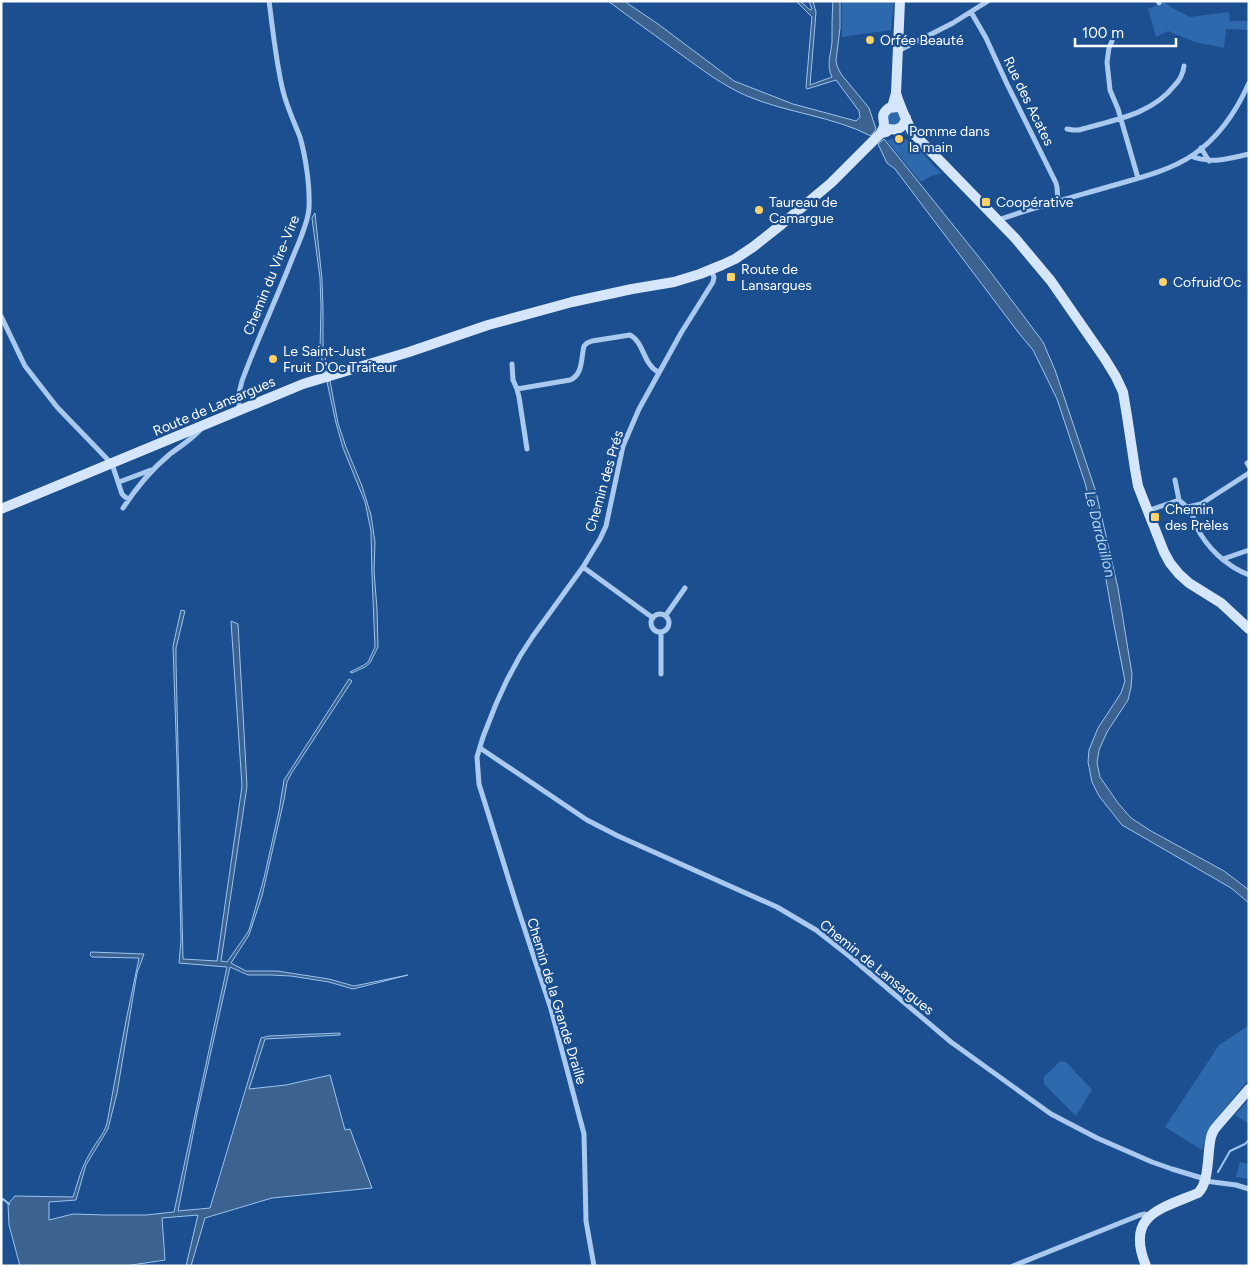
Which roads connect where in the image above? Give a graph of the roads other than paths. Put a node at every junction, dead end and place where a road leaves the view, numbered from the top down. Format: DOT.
graph roads {
  1 [pos="269,1"];
  2 [pos="900,1"];
  3 [pos="988,1"];
  4 [pos="972,12"];
  5 [pos="899,39"];
  6 [pos="1112,41"];
  7 [pos="910,44"];
  8 [pos="898,51"];
  9 [pos="1184,66"];
  10 [pos="1249,83"];
  11 [pos="1246,97"];
  12 [pos="1121,118"];
  13 [pos="894,121"];
  14 [pos="1068,128"];
  15 [pos="1201,148"];
  16 [pos="1249,154"];
  17 [pos="1191,156"];
  18 [pos="1209,161"];
  19 [pos="1138,178"];
  20 [pos="1058,201"];
  21 [pos="998,220"];
  22 [pos="711,269"];
  23 [pos="1,316"];
  24 [pos="512,364"];
  25 [pos="658,372"];
  26 [pos="516,389"];
  27 [pos="239,410"];
  28 [pos="207,424"];
  29 [pos="527,450"];
  30 [pos="112,464"];
  31 [pos="155,468"];
  32 [pos="1249,473"];
  33 [pos="1175,480"];
  34 [pos="119,482"];
  35 [pos="129,499"];
  36 [pos="1179,500"];
  37 [pos="1188,507"];
  38 [pos="124,508"];
  39 [pos="1,509"];
  40 [pos="1148,511"];
  41 [pos="1249,550"];
  42 [pos="1223,559"];
  43 [pos="583,567"];
  44 [pos="1249,575"];
  45 [pos="685,588"];
  46 [pos="666,615"];
  47 [pos="652,618"];
  48 [pos="1249,630"];
  49 [pos="661,632"];
  50 [pos="661,674"];
  51 [pos="480,748"];
  52 [pos="1249,1088"];
  53 [pos="1205,1180"];
  54 [pos="1249,1189"];
  55 [pos="1148,1217"];
  56 [pos="594,1266"];
  57 [pos="1013,1266"];
  58 [pos="1146,1266"];
  1 -- 27 [label="street, Chemin du Vire-Vire"];
  2 -- 5 [label="main road"];
  3 -- 4 [label="street"];
  4 -- 7 [label="street"];
  4 -- 20 [label="street, Rue des Acates"];
  5 -- 7 [label="street"];
  5 -- 8 [label="main road"];
  6 -- 12 [label="street"];
  7 -- 8 [label="street"];
  8 -- 13 [label="main road"];
  9 -- 12 [label="street"];
  10 -- 11 [label="street"];
  11 -- 15 [label="street"];
  12 -- 14 [label="street"];
  12 -- 19 [label="street"];
  13 -- 21 [label="main road"];
  13 -- 22 [label="main road, Route de Lansargues"];
  15 -- 17 [label="street"];
  15 -- 18 [label="street"];
  16 -- 18 [label="street"];
  17 -- 18 [label="street"];
  17 -- 19 [label="street"];
  19 -- 20 [label="street"];
  20 -- 21 [label="street"];
  21 -- 40 [label="main road"];
  22 -- 25 [label="street, Chemin des Prés"];
  22 -- 27 [label="main road, Route de Lansargues"];
  23 -- 30 [label="street"];
  24 -- 26 [label="street"];
  25 -- 26 [label="street"];
  25 -- 43 [label="street, Chemin des Prés"];
  26 -- 29 [label="street"];
  27 -- 28 [label="main road, Route de Lansargues"];
  28 -- 30 [label="main road, Route de Lansargues"];
  28 -- 31 [label="street"];
  30 -- 34 [label="street"];
  30 -- 39 [label="main road, Route de Lansargues"];
  31 -- 34 [label="street"];
  31 -- 35 [label="street"];
  32 -- 37 [label="street"];
  33 -- 36 [label="street"];
  34 -- 35 [label="street"];
  35 -- 38 [label="street"];
  36 -- 37 [label="street"];
  36 -- 40 [label="street"];
  37 -- 42 [label="street"];
  40 -- 48 [label="main road"];
  41 -- 42 [label="street"];
  42 -- 44 [label="street"];
  43 -- 47 [label="street"];
  43 -- 51 [label="street, Chemin des Prés"];
  45 -- 46 [label="street"];
  46 -- 47 [label="street"];
  46 -- 49 [label="street"];
  47 -- 49 [label="street"];
  49 -- 50 [label="street"];
  51 -- 53 [label="street, Chemin de Lansargues"];
  51 -- 56 [label="street, Chemin de la Grande Draille"];
  52 -- 53 [label="main road"];
  53 -- 54 [label="street, Chemin de Lansargues"];
  53 -- 55 [label="main road"];
  55 -- 57 [label="street"];
  55 -- 58 [label="main road"];
}
